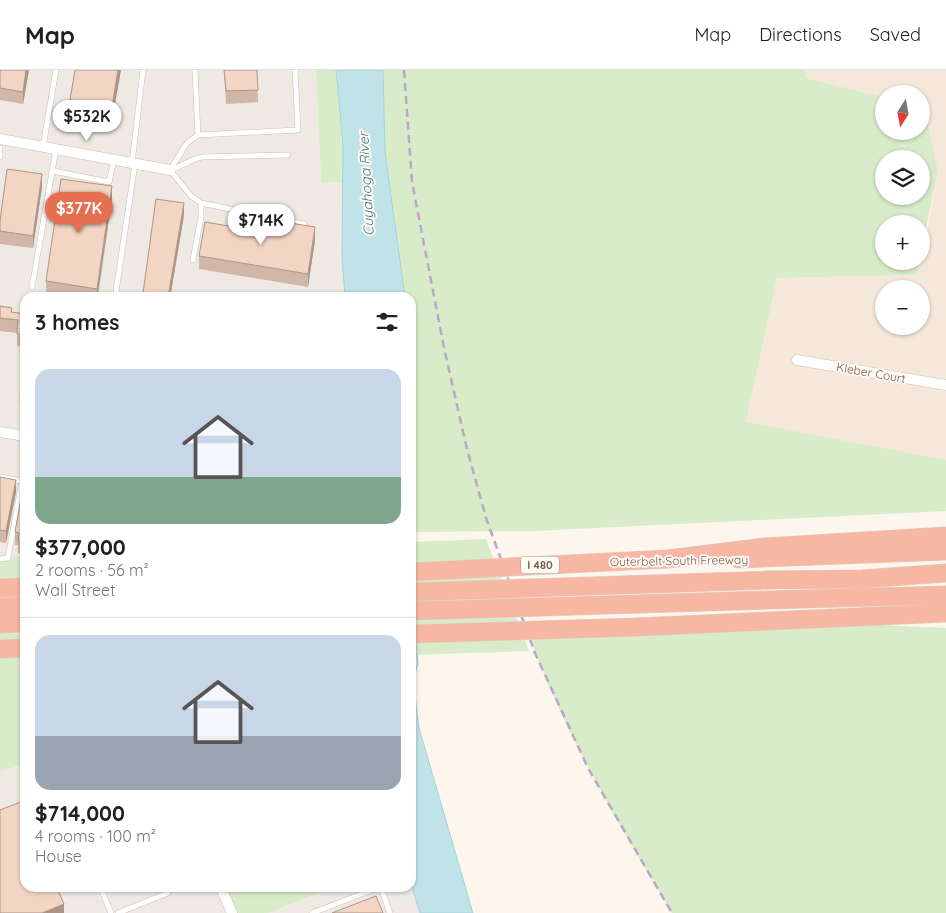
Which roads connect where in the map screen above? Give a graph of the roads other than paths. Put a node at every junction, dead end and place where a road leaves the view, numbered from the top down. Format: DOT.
graph roads {
  1 [pos="56,70"];
  2 [pos="143,70"];
  3 [pos="195,70"];
  4 [pos="295,70"];
  5 [pos="198,135"];
  6 [pos="0,139"];
  7 [pos="43,147"];
  8 [pos="0,148"];
  9 [pos="56,149"];
  10 [pos="288,155"];
  11 [pos="0,157"];
  12 [pos="114,160"];
  13 [pos="134,164"];
  14 [pos="53,170"];
  15 [pos="170,170"];
  16 [pos="201,203"];
  17 [pos="304,224"];
  18 [pos="193,260"];
  19 [pos="32,287"];
  20 [pos="116,292"];
  21 [pos="796,360"];
  22 [pos="946,385"];
  23 [pos="0,432"];
  24 [pos="20,435"];
  25 [pos="0,477"];
  26 [pos="20,481"];
  27 [pos="20,492"];
  28 [pos="946,536"];
  29 [pos="946,551"];
  30 [pos="765,553"];
  31 [pos="0,559"];
  32 [pos="416,572"];
  33 [pos="946,573"];
  34 [pos="20,587"];
  35 [pos="0,588"];
  36 [pos="416,592"];
  37 [pos="946,595"];
  38 [pos="20,606"];
  39 [pos="0,607"];
  40 [pos="416,611"];
  41 [pos="946,613"];
  42 [pos="920,614"];
  43 [pos="20,623"];
  44 [pos="946,623"];
  45 [pos="0,624"];
  46 [pos="416,634"];
  47 [pos="20,648"];
  48 [pos="0,650"];
  49 [pos="103,892"];
  50 [pos="223,892"];
  51 [pos="368,892"];
  52 [pos="381,892"];
  53 [pos="168,893"];
  54 [pos="111,913"];
  55 [pos="118,913"];
  56 [pos="232,913"];
  57 [pos="312,913"];
  58 [pos="390,913"];
  1 -- 7 [label="lane"];
  2 -- 13 [label="lane"];
  3 -- 5 [label="lane"];
  4 -- 5 [label="lane"];
  5 -- 15 [label="lane"];
  6 -- 7 [label="street"];
  7 -- 9 [label="street"];
  8 -- 11 [label="lane"];
  9 -- 12 [label="street"];
  9 -- 14 [label="lane"];
  10 -- 15 [label="lane"];
  12 -- 13 [label="street"];
  12 -- 14 [label="lane"];
  13 -- 15 [label="street"];
  13 -- 20 [label="lane"];
  14 -- 19 [label="lane"];
  15 -- 16 [label="lane"];
  16 -- 17 [label="lane"];
  16 -- 18 [label="lane"];
  21 -- 22 [label="street, Kleber Court"];
  23 -- 24 [label="street"];
  25 -- 26 [label="lane"];
  27 -- 31 [label="lane"];
  28 -- 30 [label="highway"];
  29 -- 30 [label="highway, Outerbelt South Freeway / I 480"];
  30 -- 32 [label="highway, Outerbelt South Freeway / I 480, bridge"];
  33 -- 36 [label="highway, bridge"];
  34 -- 35 [label="highway"];
  37 -- 40 [label="highway, bridge"];
  38 -- 39 [label="highway"];
  41 -- 42 [label="highway"];
  42 -- 44 [label="highway"];
  42 -- 46 [label="highway, bridge"];
  43 -- 45 [label="highway"];
  47 -- 48 [label="highway"];
  49 -- 54 [label="lane"];
  50 -- 56 [label="street"];
  51 -- 57 [label="lane"];
  52 -- 58 [label="lane"];
  53 -- 55 [label="lane"];
}
